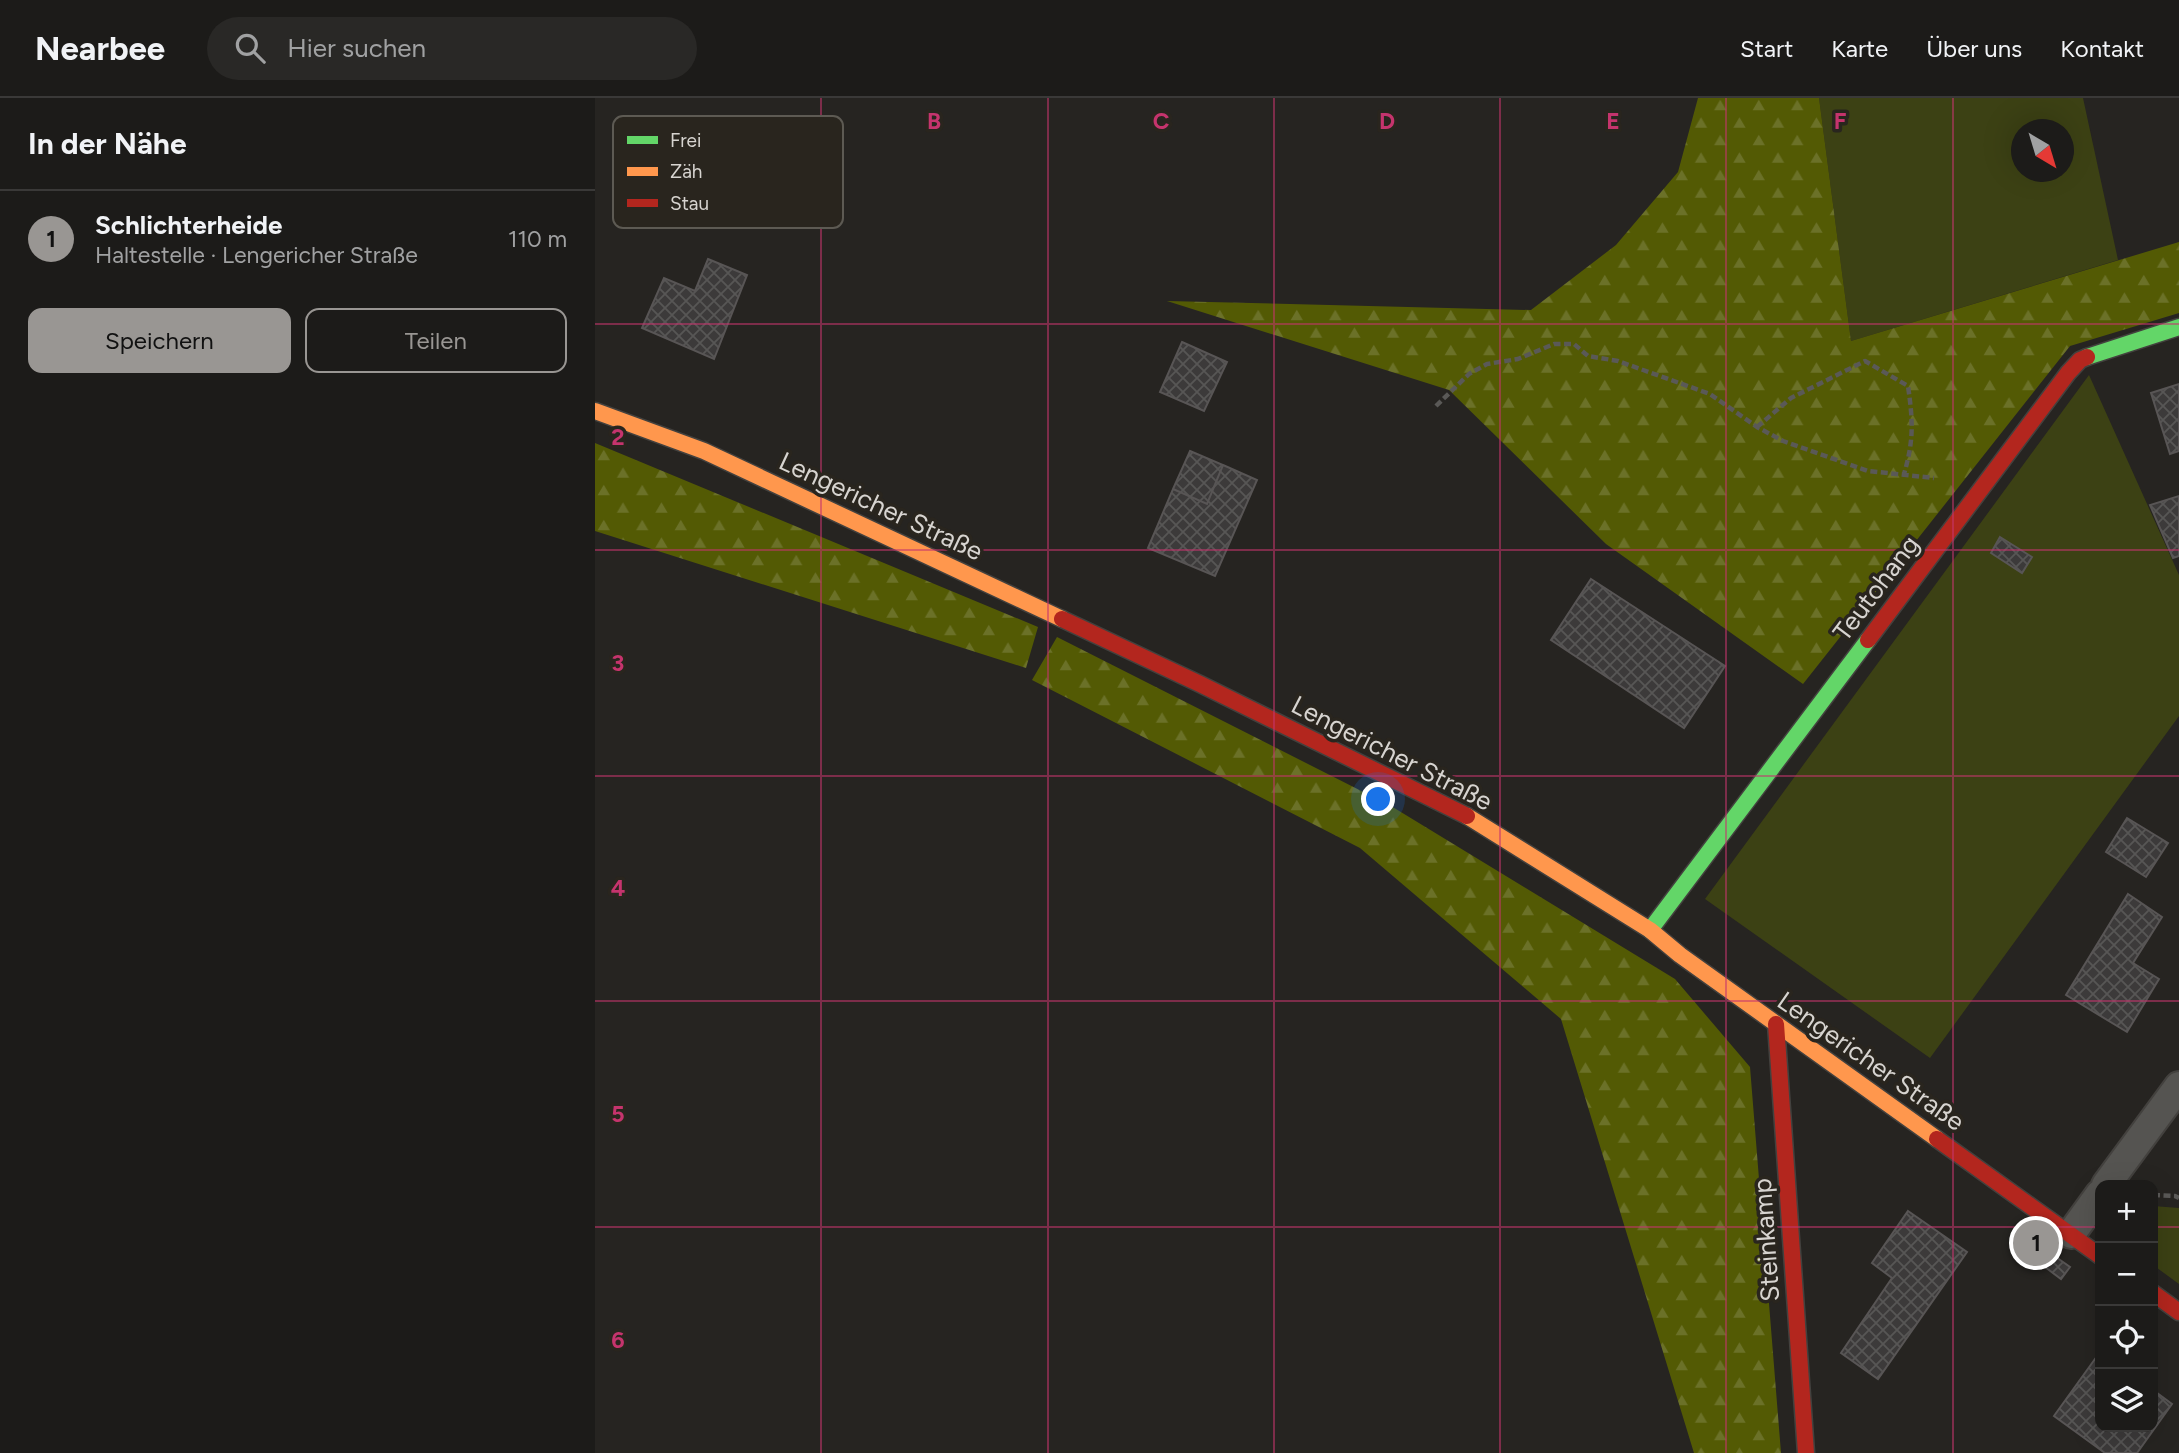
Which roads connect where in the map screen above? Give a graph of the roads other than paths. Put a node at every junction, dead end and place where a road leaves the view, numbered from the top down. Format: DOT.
graph roads {
  1 [pos="2179,327"];
  2 [pos="595,411"];
  3 [pos="1650,930"];
  4 [pos="1776,1024"];
  5 [pos="2179,1086"];
  6 [pos="2110,1180"];
  7 [pos="2095,1201"];
  8 [pos="2071,1234"];
  9 [pos="2095,1252"];
  10 [pos="2158,1297"];
  11 [pos="2179,1312"];
  12 [pos="1806,1453"];
  1 -- 3 [label="street, Teutohang"];
  2 -- 3 [label="street, Lengericher Straße"];
  3 -- 4 [label="street, Lengericher Straße"];
  4 -- 8 [label="street, Lengericher Straße"];
  4 -- 12 [label="street, Steinkamp"];
  5 -- 6 [label="lane"];
  7 -- 8 [label="lane"];
  8 -- 9 [label="street, Lengericher Straße"];
  10 -- 11 [label="street"];
}
